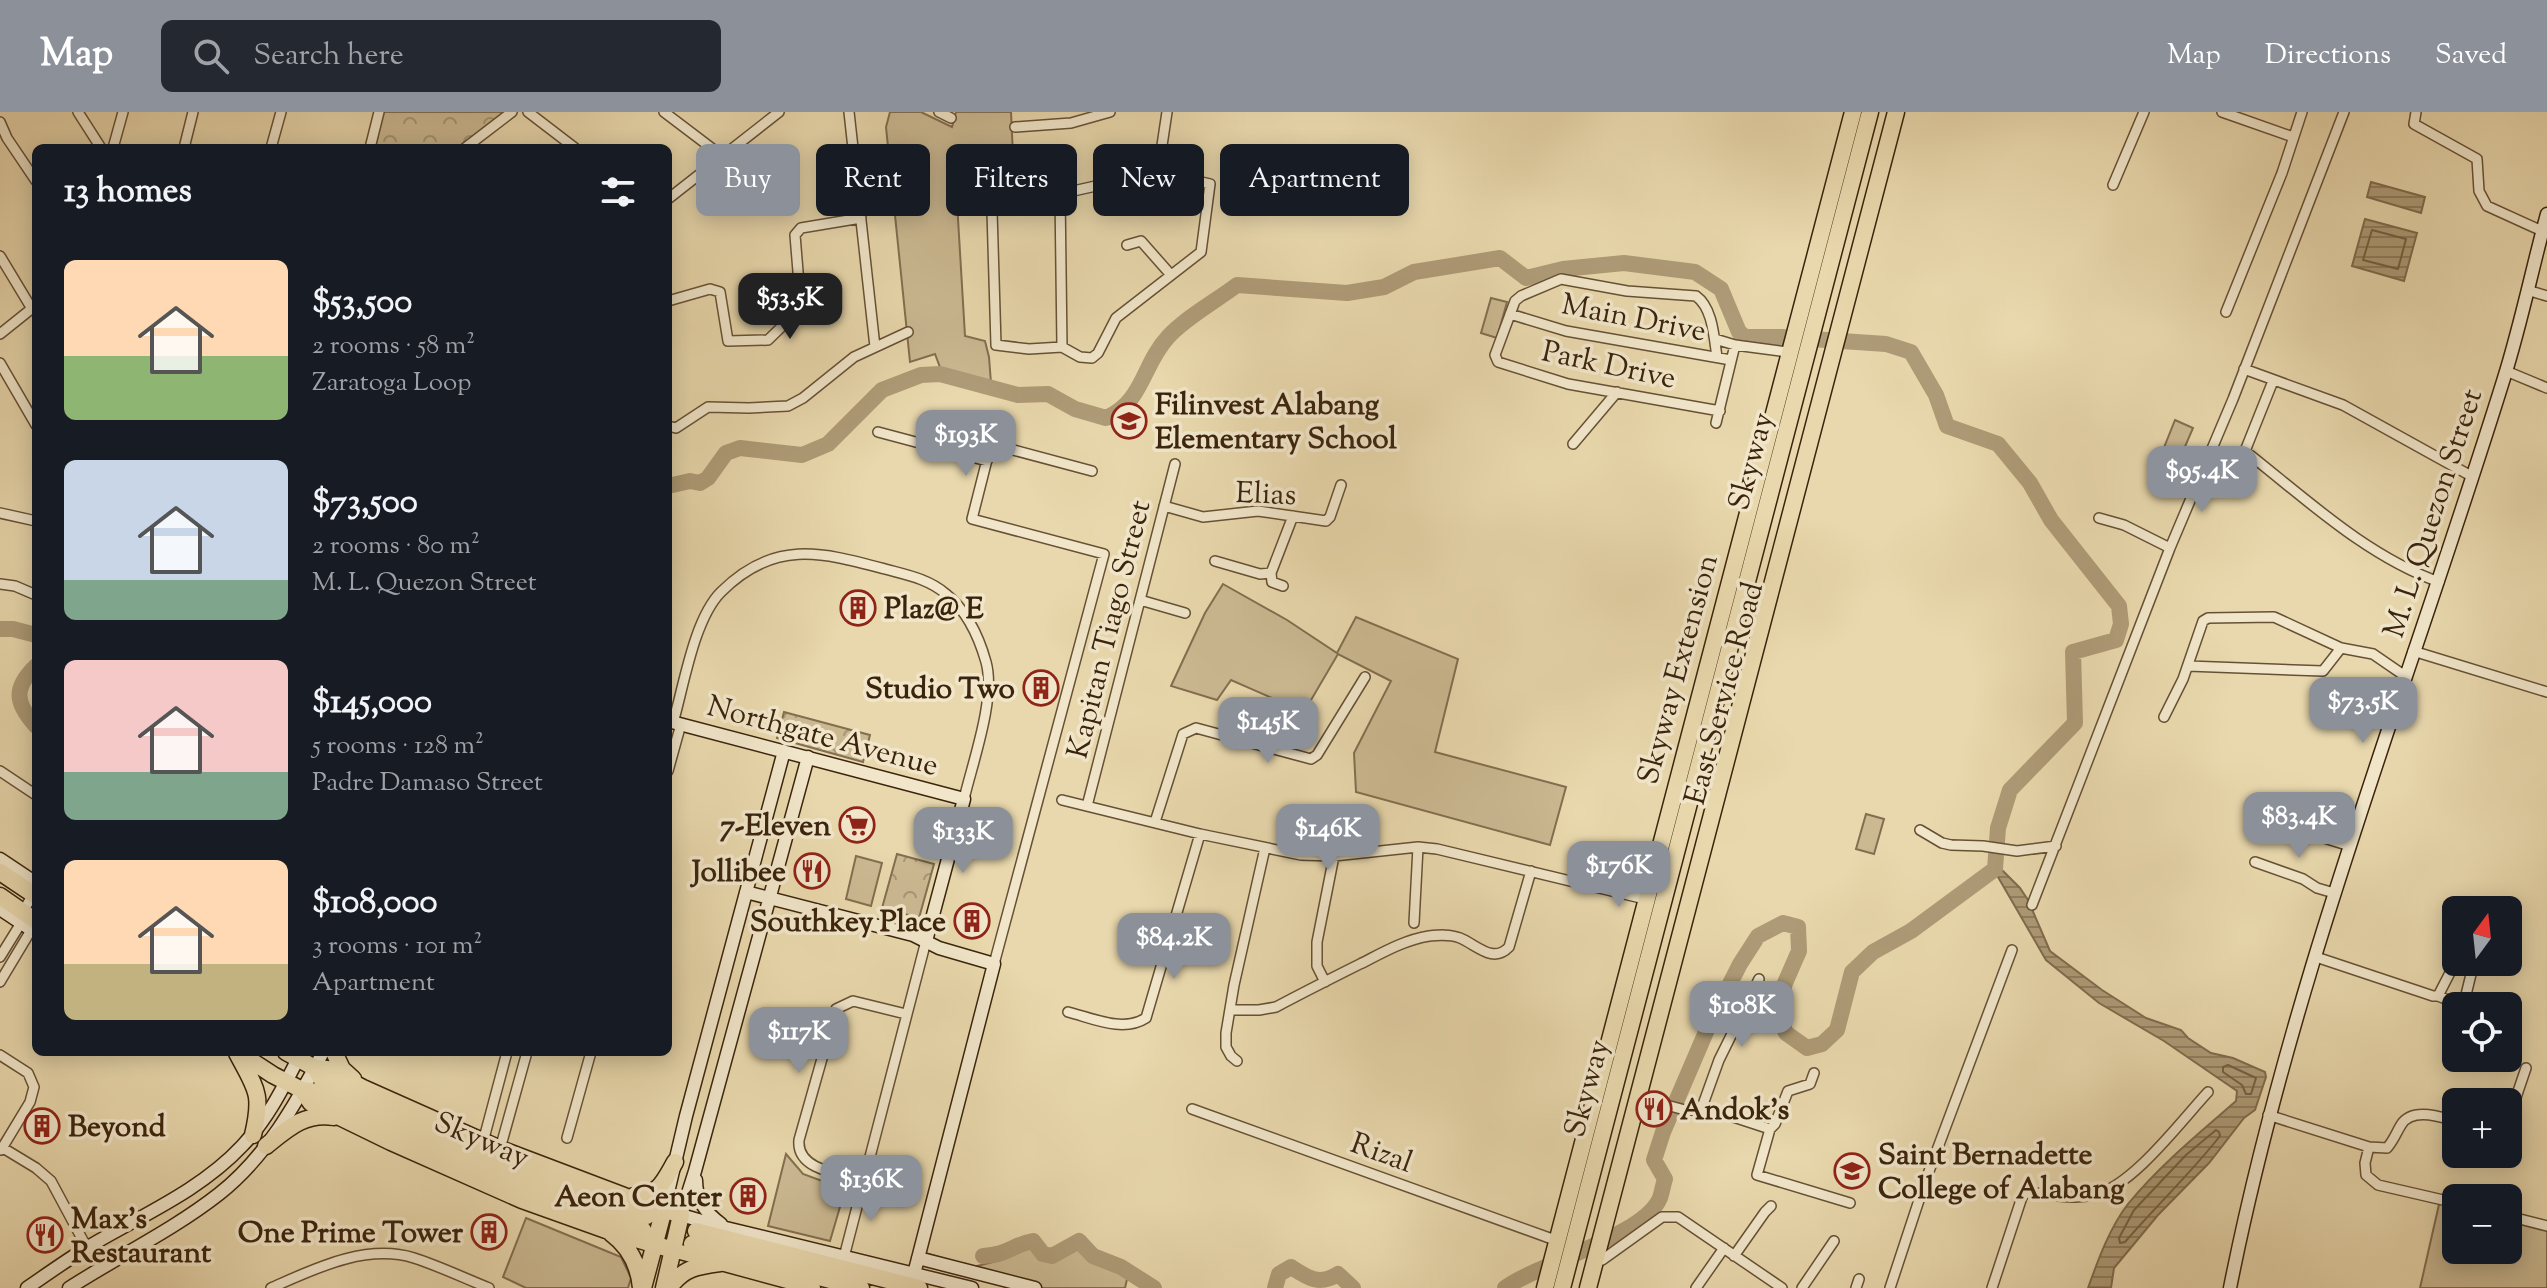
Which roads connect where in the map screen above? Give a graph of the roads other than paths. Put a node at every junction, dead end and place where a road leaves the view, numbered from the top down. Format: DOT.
graph roads {
  1 [pos="78,112"];
  2 [pos="123,112"];
  3 [pos="193,112"];
  4 [pos="281,112"];
  5 [pos="379,112"];
  6 [pos="512,112"];
  7 [pos="528,112"];
  8 [pos="664,112"];
  9 [pos="779,112"];
  10 [pos="849,112"];
  11 [pos="939,112"];
  12 [pos="1110,112"];
  13 [pos="1167,112"];
  14 [pos="1851,112"];
  15 [pos="1868,112"];
  16 [pos="1878,112"];
  17 [pos="1886,112"];
  18 [pos="1896,112"];
  19 [pos="1902,112"];
  20 [pos="2144,112"];
  21 [pos="2302,112"];
  22 [pos="2344,112"];
  23 [pos="2416,112"];
  24 [pos="2228,113"];
  25 [pos="951,118"];
  26 [pos="0,122"];
  27 [pos="1015,127"];
  28 [pos="2293,137"];
  29 [pos="98,144"];
  30 [pos="114,144"];
  31 [pos="185,144"];
  32 [pos="272,144"];
  33 [pos="371,144"];
  34 [pos="470,144"];
  35 [pos="570,144"];
  36 [pos="706,144"];
  37 [pos="738,144"];
  38 [pos="1162,144"];
  39 [pos="32,175"];
  40 [pos="696,177"];
  41 [pos="1204,183"];
  42 [pos="2113,185"];
  43 [pos="1093,187"];
  44 [pos="672,196"];
  45 [pos="2547,214"];
  46 [pos="992,216"];
  47 [pos="861,218"];
  48 [pos="2542,231"];
  49 [pos="1127,245"];
  50 [pos="0,256"];
  51 [pos="1171,275"];
  52 [pos="2527,290"];
  53 [pos="2547,296"];
  54 [pos="672,300"];
  55 [pos="32,305"];
  56 [pos="32,310"];
  57 [pos="2226,312"];
  58 [pos="1510,314"];
  59 [pos="908,332"];
  60 [pos="0,334"];
  61 [pos="1715,339"];
  62 [pos="1796,341"];
  63 [pos="1834,341"];
  64 [pos="1735,345"];
  65 [pos="875,347"];
  66 [pos="1062,347"];
  67 [pos="1717,357"];
  68 [pos="1731,360"];
  69 [pos="0,363"];
  70 [pos="2244,369"];
  71 [pos="2506,371"];
  72 [pos="2273,381"];
  73 [pos="2547,388"];
  74 [pos="1617,392"];
  75 [pos="1720,411"];
  76 [pos="32,418"];
  77 [pos="1716,423"];
  78 [pos="672,427"];
  79 [pos="878,432"];
  80 [pos="1573,444"];
  81 [pos="987,461"];
  82 [pos="1175,464"];
  83 [pos="1092,471"];
  84 [pos="2473,477"];
  85 [pos="1341,485"];
  86 [pos="1164,506"];
  87 [pos="0,513"];
  88 [pos="1293,516"];
  89 [pos="2099,518"];
  90 [pos="32,520"];
  91 [pos="2170,548"];
  92 [pos="1215,561"];
  93 [pos="1271,573"];
  94 [pos="2439,582"];
  95 [pos="0,584"];
  96 [pos="1283,586"];
  97 [pos="32,593"];
  98 [pos="1140,600"];
  99 [pos="1185,613"];
  100 [pos="2341,648"];
  101 [pos="2413,651"];
  102 [pos="2188,666"];
  103 [pos="2405,676"];
  104 [pos="1365,677"];
  105 [pos="2547,692"];
  106 [pos="2164,717"];
  107 [pos="674,723"];
  108 [pos="784,751"];
  109 [pos="808,757"];
  110 [pos="0,771"];
  111 [pos="32,792"];
  112 [pos="964,799"];
  113 [pos="1062,800"];
  114 [pos="1087,806"];
  115 [pos="1155,822"];
  116 [pos="2295,829"];
  117 [pos="1920,830"];
  118 [pos="1200,834"];
  119 [pos="2056,846"];
  120 [pos="2350,846"];
  121 [pos="1418,847"];
  122 [pos="1265,848"];
  123 [pos="1334,856"];
  124 [pos="0,859"];
  125 [pos="2255,862"];
  126 [pos="1531,871"];
  127 [pos="0,872"];
  128 [pos="32,888"];
  129 [pos="32,889"];
  130 [pos="746,892"];
  131 [pos="2334,893"];
  132 [pos="0,896"];
  133 [pos="769,898"];
  134 [pos="1645,899"];
  135 [pos="2032,905"];
  136 [pos="0,909"];
  137 [pos="31,923"];
  138 [pos="1414,923"];
  139 [pos="926,941"];
  140 [pos="2012,950"];
  141 [pos="0,957"];
  142 [pos="2316,957"];
  143 [pos="994,964"];
  144 [pos="2448,976"];
  145 [pos="2471,976"];
  146 [pos="1759,979"];
  147 [pos="0,982"];
  148 [pos="1325,982"];
  149 [pos="2438,996"];
  150 [pos="1231,1010"];
  151 [pos="1068,1012"];
  152 [pos="906,1014"];
  153 [pos="0,1055"];
  154 [pos="239,1056"];
  155 [pos="244,1056"];
  156 [pos="294,1056"];
  157 [pos="298,1056"];
  158 [pos="321,1056"];
  159 [pos="336,1056"];
  160 [pos="506,1056"];
  161 [pos="526,1056"];
  162 [pos="586,1056"];
  163 [pos="1237,1061"];
  164 [pos="315,1068"];
  165 [pos="2526,1068"];
  166 [pos="1814,1073"];
  167 [pos="286,1082"];
  168 [pos="363,1088"];
  169 [pos="2519,1088"];
  170 [pos="302,1090"];
  171 [pos="2208,1092"];
  172 [pos="1644,1099"];
  173 [pos="1192,1109"];
  174 [pos="1701,1110"];
  175 [pos="2268,1115"];
  176 [pos="2442,1117"];
  177 [pos="345,1120"];
  178 [pos="1770,1129"];
  179 [pos="567,1138"];
  180 [pos="259,1140"];
  181 [pos="483,1142"];
  182 [pos="2369,1147"];
  183 [pos="500,1149"];
  184 [pos="1,1150"];
  185 [pos="675,1162"];
  186 [pos="695,1171"];
  187 [pos="865,1180"];
  188 [pos="624,1196"];
  189 [pos="2442,1200"];
  190 [pos="1850,1203"];
  191 [pos="1771,1206"];
  192 [pos="664,1209"];
  193 [pos="681,1215"];
  194 [pos="2522,1220"];
  195 [pos="2547,1226"];
  196 [pos="726,1228"];
  197 [pos="606,1230"];
  198 [pos="1834,1241"];
  199 [pos="1563,1242"];
  200 [pos="655,1244"];
  201 [pos="87,1248"];
  202 [pos="1724,1248"];
  203 [pos="673,1250"];
  204 [pos="1734,1256"];
  205 [pos="844,1257"];
  206 [pos="918,1258"];
  207 [pos="1597,1259"];
  208 [pos="720,1263"];
  209 [pos="99,1269"];
  210 [pos="917,1281"];
  211 [pos="1564,1285"];
  212 [pos="27,1288"];
  213 [pos="69,1288"];
  214 [pos="271,1288"];
  215 [pos="489,1288"];
  216 [pos="642,1288"];
  217 [pos="666,1288"];
  218 [pos="813,1288"];
  219 [pos="861,1288"];
  220 [pos="972,1288"];
  221 [pos="1035,1288"];
  222 [pos="1544,1288"];
  223 [pos="1579,1288"];
  224 [pos="1588,1288"];
  225 [pos="1595,1288"];
  226 [pos="1696,1288"];
  227 [pos="1782,1288"];
  228 [pos="1802,1288"];
  229 [pos="1890,1288"];
  230 [pos="1992,1288"];
  231 [pos="2230,1288"];
  1 -- 29 [label="street"];
  2 -- 30 [label="street"];
  3 -- 31 [label="street"];
  4 -- 32 [label="street"];
  5 -- 33 [label="street"];
  6 -- 34 [label="street"];
  7 -- 35 [label="street"];
  8 -- 36 [label="street"];
  9 -- 37 [label="street"];
  10 -- 47 [label="street"];
  11 -- 25 [label="street"];
  12 -- 27 [label="street"];
  13 -- 38 [label="street"];
  14 -- 62 [label="main road"];
  14 -- 222 [label="highway, Skyway Extension"];
  15 -- 62 [label="highway"];
  15 -- 211 [label="highway, Skyway"];
  16 -- 211 [label="highway, Skyway"];
  17 -- 63 [label="highway"];
  18 -- 224 [label="highway"];
  19 -- 63 [label="main road, East Service Road"];
  20 -- 42 [label="street"];
  21 -- 28 [label="street"];
  22 -- 70 [label="street"];
  23 -- 48 [label="street"];
  24 -- 28 [label="street"];
  26 -- 39 [label="street"];
  28 -- 57 [label="street"];
  40 -- 44 [label="street"];
  41 -- 51 [label="street"];
  43 -- 66 [label="street"];
  45 -- 48 [label="main road, M. L. Quezon Street"];
  46 -- 66 [label="street"];
  47 -- 54 [label="street"];
  47 -- 65 [label="street"];
  48 -- 52 [label="main road, M. L. Quezon Street"];
  49 -- 51 [label="street"];
  50 -- 55 [label="street"];
  51 -- 66 [label="street"];
  52 -- 53 [label="street"];
  52 -- 71 [label="main road, M. L. Quezon Street"];
  56 -- 60 [label="street"];
  58 -- 61 [label="street"];
  58 -- 67 [label="street, Main Drive"];
  58 -- 74 [label="street, Park Drive"];
  59 -- 65 [label="street"];
  61 -- 64 [label="street"];
  61 -- 67 [label="street"];
  62 -- 64 [label="street, Main Drive"];
  62 -- 134 [label="main road"];
  62 -- 199 [label="highway"];
  63 -- 172 [label="main road, East Service Road"];
  63 -- 207 [label="highway"];
  64 -- 68 [label="street, Main Drive"];
  65 -- 78 [label="street"];
  67 -- 68 [label="street, Main Drive"];
  68 -- 75 [label="street"];
  69 -- 76 [label="street"];
  70 -- 72 [label="street"];
  70 -- 91 [label="street"];
  71 -- 73 [label="street"];
  71 -- 84 [label="main road, M. L. Quezon Street"];
  72 -- 84 [label="street"];
  72 -- 94 [label="street"];
  74 -- 75 [label="street, Park Drive"];
  74 -- 80 [label="street"];
  75 -- 77 [label="street"];
  79 -- 81 [label="street"];
  81 -- 83 [label="street"];
  81 -- 143 [label="street"];
  82 -- 86 [label="street, Kapitan Tiago Street"];
  84 -- 94 [label="main road, M. L. Quezon Street"];
  85 -- 88 [label="street, Elias"];
  86 -- 88 [label="street, Elias"];
  86 -- 98 [label="street, Kapitan Tiago Street"];
  87 -- 90 [label="street"];
  88 -- 93 [label="street"];
  89 -- 91 [label="street"];
  91 -- 119 [label="street"];
  92 -- 93 [label="street"];
  93 -- 96 [label="street"];
  94 -- 101 [label="main road, M. L. Quezon Street"];
  95 -- 97 [label="street"];
  98 -- 99 [label="street"];
  98 -- 114 [label="street, Kapitan Tiago Street"];
  100 -- 102 [label="street"];
  100 -- 102 [label="street"];
  100 -- 103 [label="street"];
  101 -- 103 [label="main road, M. L. Quezon Street"];
  101 -- 105 [label="street"];
  102 -- 106 [label="street"];
  103 -- 120 [label="main road, M. L. Quezon Street"];
  104 -- 115 [label="street"];
  107 -- 108 [label="main road, Northgate Avenue"];
  107 -- 112 [label="street"];
  108 -- 109 [label="main road, Northgate Avenue"];
  108 -- 130 [label="main road"];
  109 -- 112 [label="main road, Northgate Avenue"];
  109 -- 133 [label="main road"];
  110 -- 111 [label="street"];
  112 -- 139 [label="main road"];
  113 -- 114 [label="street"];
  114 -- 115 [label="street"];
  115 -- 118 [label="street"];
  116 -- 120 [label="street"];
  117 -- 119 [label="street"];
  118 -- 122 [label="street"];
  118 -- 151 [label="street"];
  119 -- 135 [label="street"];
  120 -- 131 [label="main road, M. L. Quezon Street"];
  121 -- 123 [label="street"];
  121 -- 126 [label="street"];
  121 -- 138 [label="street"];
  122 -- 123 [label="street"];
  122 -- 150 [label="street"];
  123 -- 148 [label="street"];
  124 -- 128 [label="main road"];
  125 -- 131 [label="street"];
  126 -- 134 [label="street"];
  126 -- 148 [label="street"];
  127 -- 129 [label="highway"];
  130 -- 133 [label="main road"];
  130 -- 185 [label="main road"];
  131 -- 142 [label="main road, M. L. Quezon Street"];
  132 -- 137 [label="highway"];
  133 -- 139 [label="main road"];
  133 -- 186 [label="main road"];
  134 -- 199 [label="main road"];
  136 -- 137 [label="main road"];
  137 -- 141 [label="street"];
  137 -- 147 [label="street"];
  139 -- 143 [label="main road"];
  139 -- 152 [label="street"];
  140 -- 229 [label="street"];
  142 -- 149 [label="street"];
  142 -- 175 [label="main road, M. L. Quezon Street"];
  143 -- 206 [label="main road"];
  144 -- 149 [label="street"];
  145 -- 149 [label="street"];
  146 -- 174 [label="street"];
  148 -- 150 [label="street"];
  150 -- 163 [label="street"];
  152 -- 187 [label="street"];
  152 -- 187 [label="street"];
  153 -- 184 [label="street"];
  154 -- 180 [label="highway"];
  155 -- 167 [label="highway"];
  156 -- 167 [label="main road"];
  157 -- 164 [label="highway"];
  158 -- 164 [label="main road"];
  159 -- 168 [label="highway"];
  160 -- 181 [label="street"];
  161 -- 183 [label="street"];
  162 -- 179 [label="street"];
  164 -- 168 [label="highway"];
  164 -- 170 [label="main road"];
  164 -- 170 [label="highway, Skyway"];
  165 -- 169 [label="street"];
  166 -- 178 [label="street"];
  167 -- 170 [label="highway"];
  167 -- 180 [label="main road"];
  168 -- 181 [label="highway"];
  170 -- 177 [label="highway"];
  170 -- 180 [label="main road"];
  171 -- 230 [label="street"];
  172 -- 174 [label="street"];
  172 -- 207 [label="main road, East Service Road"];
  173 -- 199 [label="street, Rizal"];
  174 -- 178 [label="street"];
  175 -- 182 [label="street"];
  175 -- 231 [label="main road, M. L. Quezon Street"];
  176 -- 182 [label="street"];
  177 -- 180 [label="highway"];
  177 -- 197 [label="highway"];
  178 -- 190 [label="street"];
  180 -- 201 [label="main road"];
  180 -- 209 [label="main road"];
  181 -- 183 [label="highway"];
  182 -- 189 [label="street"];
  183 -- 188 [label="highway"];
  184 -- 201 [label="street"];
  185 -- 188 [label="highway"];
  185 -- 192 [label="main road"];
  186 -- 193 [label="main road"];
  186 -- 196 [label="main road"];
  187 -- 205 [label="street"];
  188 -- 192 [label="highway"];
  191 -- 204 [label="street"];
  192 -- 193 [label="highway"];
  192 -- 200 [label="highway"];
  193 -- 196 [label="main road"];
  193 -- 203 [label="highway"];
  194 -- 195 [label="street"];
  196 -- 205 [label="main road"];
  197 -- 200 [label="highway"];
  197 -- 216 [label="highway"];
  198 -- 228 [label="street"];
  199 -- 211 [label="highway"];
  199 -- 222 [label="main road"];
  200 -- 203 [label="highway"];
  200 -- 216 [label="highway"];
  201 -- 209 [label="main road"];
  201 -- 212 [label="main road"];
  202 -- 204 [label="street"];
  202 -- 207 [label="street"];
  202 -- 226 [label="street"];
  203 -- 208 [label="main road"];
  203 -- 217 [label="highway"];
  204 -- 227 [label="street"];
  205 -- 210 [label="main road"];
  206 -- 210 [label="main road"];
  206 -- 221 [label="main road"];
  207 -- 223 [label="highway"];
  207 -- 225 [label="main road, East Service Road"];
  208 -- 217 [label="highway"];
  208 -- 218 [label="main road"];
  209 -- 213 [label="main road"];
  210 -- 219 [label="highway"];
  210 -- 220 [label="main road"];
  214 -- 215 [label="street"];
}
